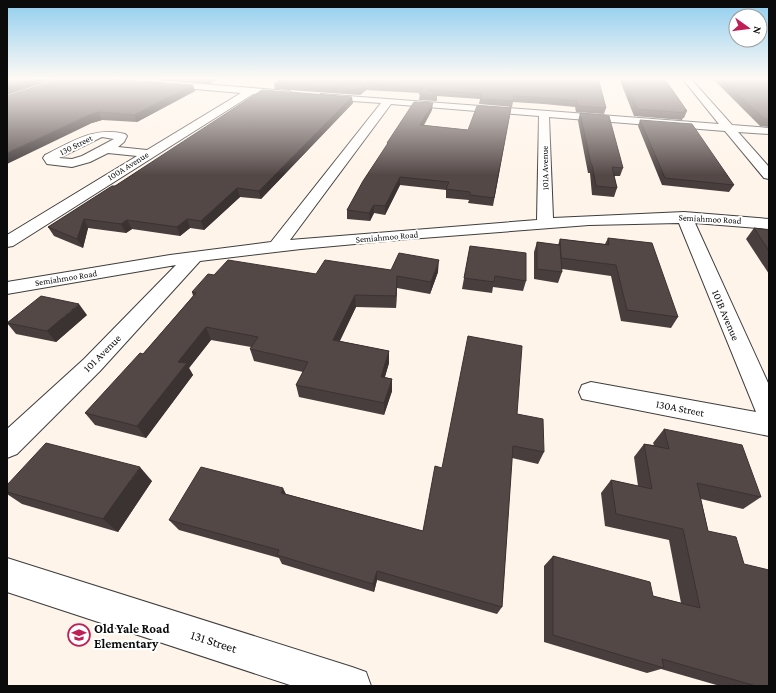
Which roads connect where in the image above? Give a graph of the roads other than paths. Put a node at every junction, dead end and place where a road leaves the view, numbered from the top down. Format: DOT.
graph roads {
  1 [pos="219,110"];
  2 [pos="381,110"];
  3 [pos="500,110"];
  4 [pos="714,110"];
  5 [pos="544,114"];
  6 [pos="730,128"];
  7 [pos="769,131"];
  8 [pos="106,149"];
  9 [pos="148,154"];
  10 [pos="769,175"];
  11 [pos="684,217"];
  12 [pos="545,224"];
  13 [pos="769,224"];
  14 [pos="7,242"];
  15 [pos="276,247"];
  16 [pos="194,257"];
  17 [pos="7,288"];
  18 [pos="591,392"];
  19 [pos="769,413"];
  20 [pos="769,425"];
  21 [pos="7,446"];
  22 [pos="7,575"];
  23 [pos="352,686"];
  1 -- 9 [label="street, 100A Avenue"];
  2 -- 15 [label="street"];
  3 -- 5 [label="street"];
  4 -- 6 [label="street"];
  5 -- 6 [label="street"];
  5 -- 12 [label="street, 101A Avenue"];
  6 -- 7 [label="street"];
  6 -- 10 [label="street"];
  8 -- 8 [label="street, 130 Street"];
  8 -- 9 [label="street, 130 Street"];
  9 -- 14 [label="street, 100A Avenue"];
  11 -- 12 [label="street, Semiahmoo Road"];
  11 -- 13 [label="street, Semiahmoo Road"];
  11 -- 19 [label="street, 101B Avenue"];
  12 -- 15 [label="street, Semiahmoo Road"];
  15 -- 16 [label="street, Semiahmoo Road"];
  16 -- 17 [label="street, Semiahmoo Road"];
  16 -- 21 [label="street, 101 Avenue"];
  18 -- 20 [label="street, 130A Street"];
  22 -- 23 [label="street, 131 Street"];
}
